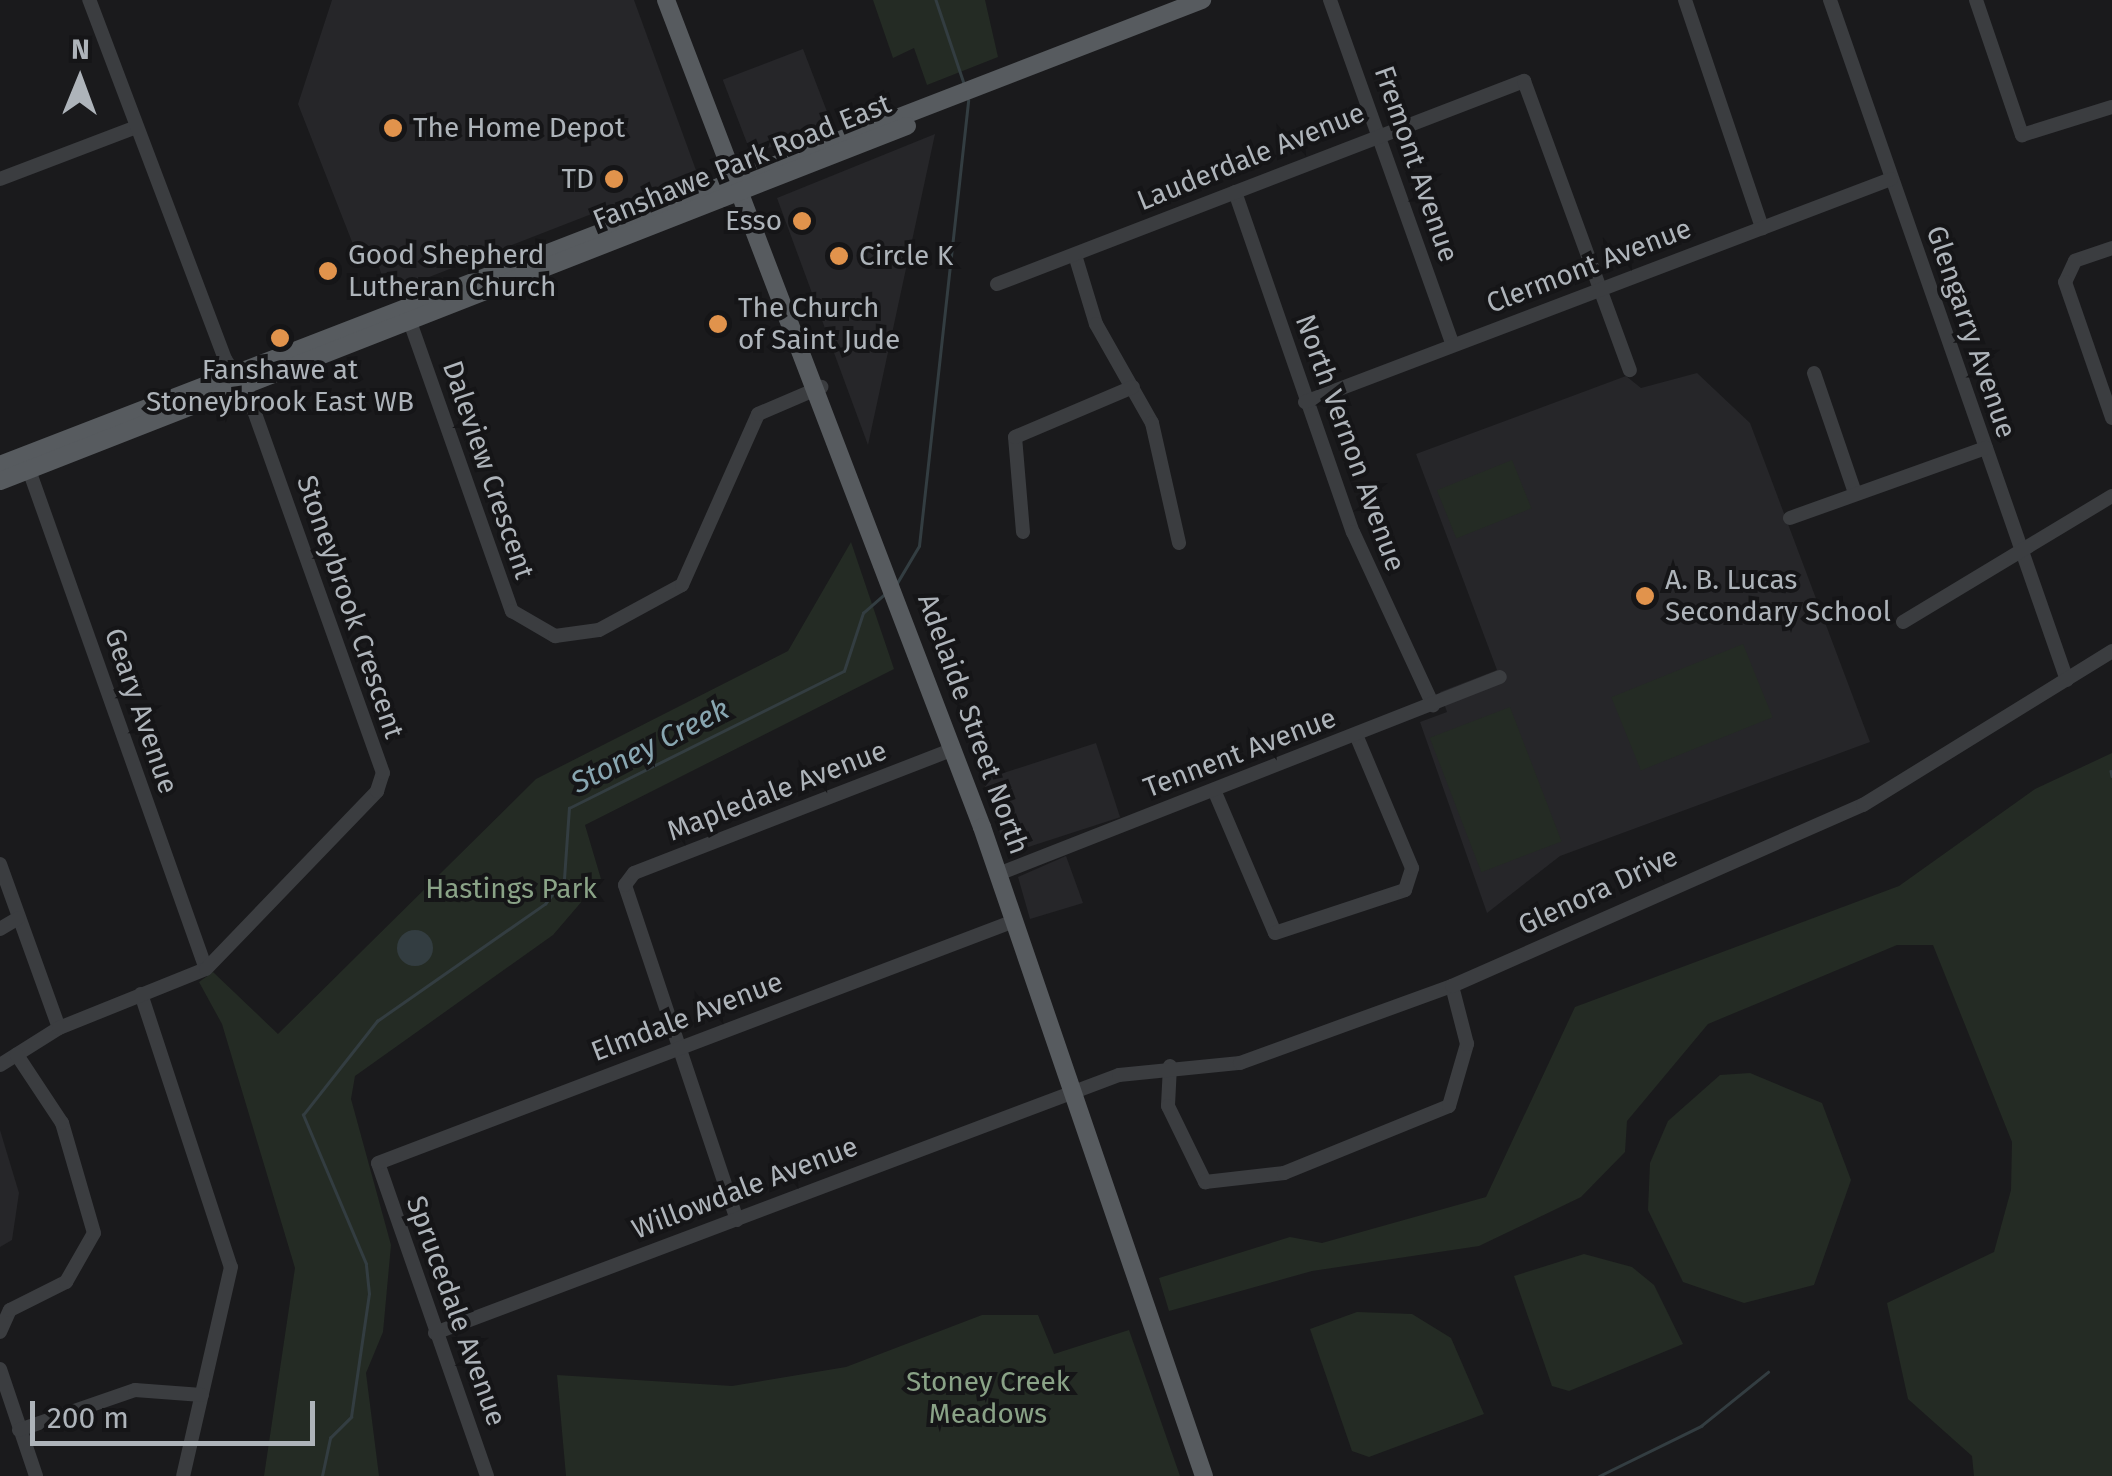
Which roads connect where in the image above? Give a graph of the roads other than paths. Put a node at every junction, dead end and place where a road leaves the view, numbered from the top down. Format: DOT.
graph roads {
  1 [pos="89,0"];
  2 [pos="666,0"];
  3 [pos="1202,0"];
  4 [pos="1330,0"];
  5 [pos="1685,0"];
  6 [pos="1830,0"];
  7 [pos="1976,0"];
  8 [pos="2112,107"];
  9 [pos="136,126"];
  10 [pos="1379,132"];
  11 [pos="0,179"];
  12 [pos="1891,179"];
  13 [pos="740,187"];
  14 [pos="1234,192"];
  15 [pos="1762,228"];
  16 [pos="2112,248"];
  17 [pos="1075,255"];
  18 [pos="997,284"];
  19 [pos="1601,288"];
  20 [pos="409,319"];
  21 [pos="1452,345"];
  22 [pos="1630,370"];
  23 [pos="1814,373"];
  24 [pos="236,378"];
  25 [pos="821,387"];
  26 [pos="1133,387"];
  27 [pos="1305,402"];
  28 [pos="2112,418"];
  29 [pos="1986,448"];
  30 [pos="0,465"];
  31 [pos="30,470"];
  32 [pos="0,481"];
  33 [pos="1855,493"];
  34 [pos="2112,496"];
  35 [pos="1790,518"];
  36 [pos="1022,532"];
  37 [pos="1179,544"];
  38 [pos="2022,553"];
  39 [pos="1903,622"];
  40 [pos="2112,650"];
  41 [pos="1500,678"];
  42 [pos="2067,680"];
  43 [pos="1433,706"];
  44 [pos="1356,735"];
  45 [pos="952,750"];
  46 [pos="1214,790"];
  47 [pos="0,864"];
  48 [pos="998,874"];
  49 [pos="18,918"];
  50 [pos="1014,921"];
  51 [pos="0,930"];
  52 [pos="206,968"];
  53 [pos="1452,986"];
  54 [pos="140,994"];
  55 [pos="59,1028"];
  56 [pos="675,1048"];
  57 [pos="18,1055"];
  58 [pos="0,1065"];
  59 [pos="1170,1066"];
  60 [pos="1074,1093"];
  61 [pos="378,1164"];
  62 [pos="737,1220"];
  63 [pos="0,1332"];
  64 [pos="435,1333"];
  65 [pos="0,1369"];
  66 [pos="202,1395"];
  67 [pos="19,1430"];
  68 [pos="36,1476"];
  69 [pos="183,1476"];
  70 [pos="487,1476"];
  71 [pos="1204,1476"];
  1 -- 9 [label="street, Stoneybrook Crescent"];
  2 -- 13 [label="main road, Adelaide Street North"];
  3 -- 13 [label="main road, Fanshawe Park Road East"];
  4 -- 10 [label="street, Fremont Avenue"];
  5 -- 15 [label="street"];
  6 -- 12 [label="street, Glengarry Avenue"];
  7 -- 8 [label="street"];
  9 -- 11 [label="street"];
  9 -- 24 [label="street, Stoneybrook Crescent"];
  10 -- 14 [label="street, Lauderdale Avenue"];
  10 -- 19 [label="street, Lauderdale Avenue"];
  10 -- 21 [label="street, Fremont Avenue"];
  12 -- 15 [label="street, Clermont Avenue"];
  12 -- 29 [label="street, Glengarry Avenue"];
  13 -- 20 [label="main road, Fanshawe Park Road East"];
  13 -- 24 [label="main road, Fanshawe Park Road East"];
  13 -- 25 [label="main road, Adelaide Street North"];
  14 -- 17 [label="street, Lauderdale Avenue"];
  14 -- 27 [label="street, North Vernon Avenue"];
  15 -- 19 [label="street, Clermont Avenue"];
  16 -- 28 [label="street"];
  17 -- 18 [label="street, Lauderdale Avenue"];
  17 -- 26 [label="street"];
  19 -- 21 [label="street, Clermont Avenue"];
  19 -- 22 [label="street"];
  20 -- 24 [label="main road, Fanshawe Park Road East"];
  20 -- 25 [label="street, Daleview Crescent"];
  21 -- 27 [label="street, Clermont Avenue"];
  23 -- 33 [label="street"];
  24 -- 30 [label="main road, Fanshawe Park Road East"];
  24 -- 31 [label="main road, Fanshawe Park Road East"];
  24 -- 52 [label="street, Stoneybrook Crescent"];
  25 -- 45 [label="main road, Adelaide Street North"];
  26 -- 36 [label="street"];
  26 -- 37 [label="street"];
  27 -- 43 [label="street, North Vernon Avenue"];
  29 -- 33 [label="street"];
  29 -- 38 [label="street, Glengarry Avenue"];
  31 -- 32 [label="main road, Fanshawe Park Road East"];
  31 -- 52 [label="street, Geary Avenue"];
  33 -- 35 [label="street"];
  34 -- 38 [label="street"];
  38 -- 39 [label="street"];
  38 -- 42 [label="street, Glengarry Avenue"];
  40 -- 42 [label="street, Glenora Drive"];
  41 -- 43 [label="street, Tennent Avenue"];
  42 -- 53 [label="street, Glenora Drive"];
  43 -- 44 [label="street, Tennent Avenue"];
  44 -- 46 [label="street, Tennent Avenue"];
  44 -- 46 [label="street"];
  45 -- 48 [label="main road, Adelaide Street North"];
  45 -- 56 [label="street, Mapledale Avenue"];
  46 -- 48 [label="street, Tennent Avenue"];
  47 -- 49 [label="street"];
  48 -- 50 [label="main road, Adelaide Street North"];
  49 -- 51 [label="street"];
  49 -- 55 [label="street"];
  50 -- 56 [label="street, Elmdale Avenue"];
  50 -- 60 [label="main road, Adelaide Street North"];
  52 -- 54 [label="street, Stoneybrook Crescent"];
  53 -- 59 [label="street, Glenora Drive"];
  53 -- 59 [label="street"];
  54 -- 55 [label="street, Stoneybrook Crescent"];
  54 -- 66 [label="street"];
  55 -- 57 [label="street, Stoneybrook Crescent"];
  56 -- 61 [label="street, Elmdale Avenue"];
  56 -- 62 [label="street"];
  57 -- 58 [label="street, Stoneybrook Crescent"];
  57 -- 63 [label="street"];
  59 -- 60 [label="street, Glenora Drive"];
  60 -- 62 [label="street, Willowdale Avenue"];
  60 -- 71 [label="main road, Adelaide Street North"];
  61 -- 64 [label="street, Sprucedale Avenue"];
  62 -- 64 [label="street, Willowdale Avenue"];
  64 -- 70 [label="street, Sprucedale Avenue"];
  65 -- 67 [label="street"];
  66 -- 67 [label="street"];
  66 -- 69 [label="street"];
  67 -- 68 [label="street"];
}
